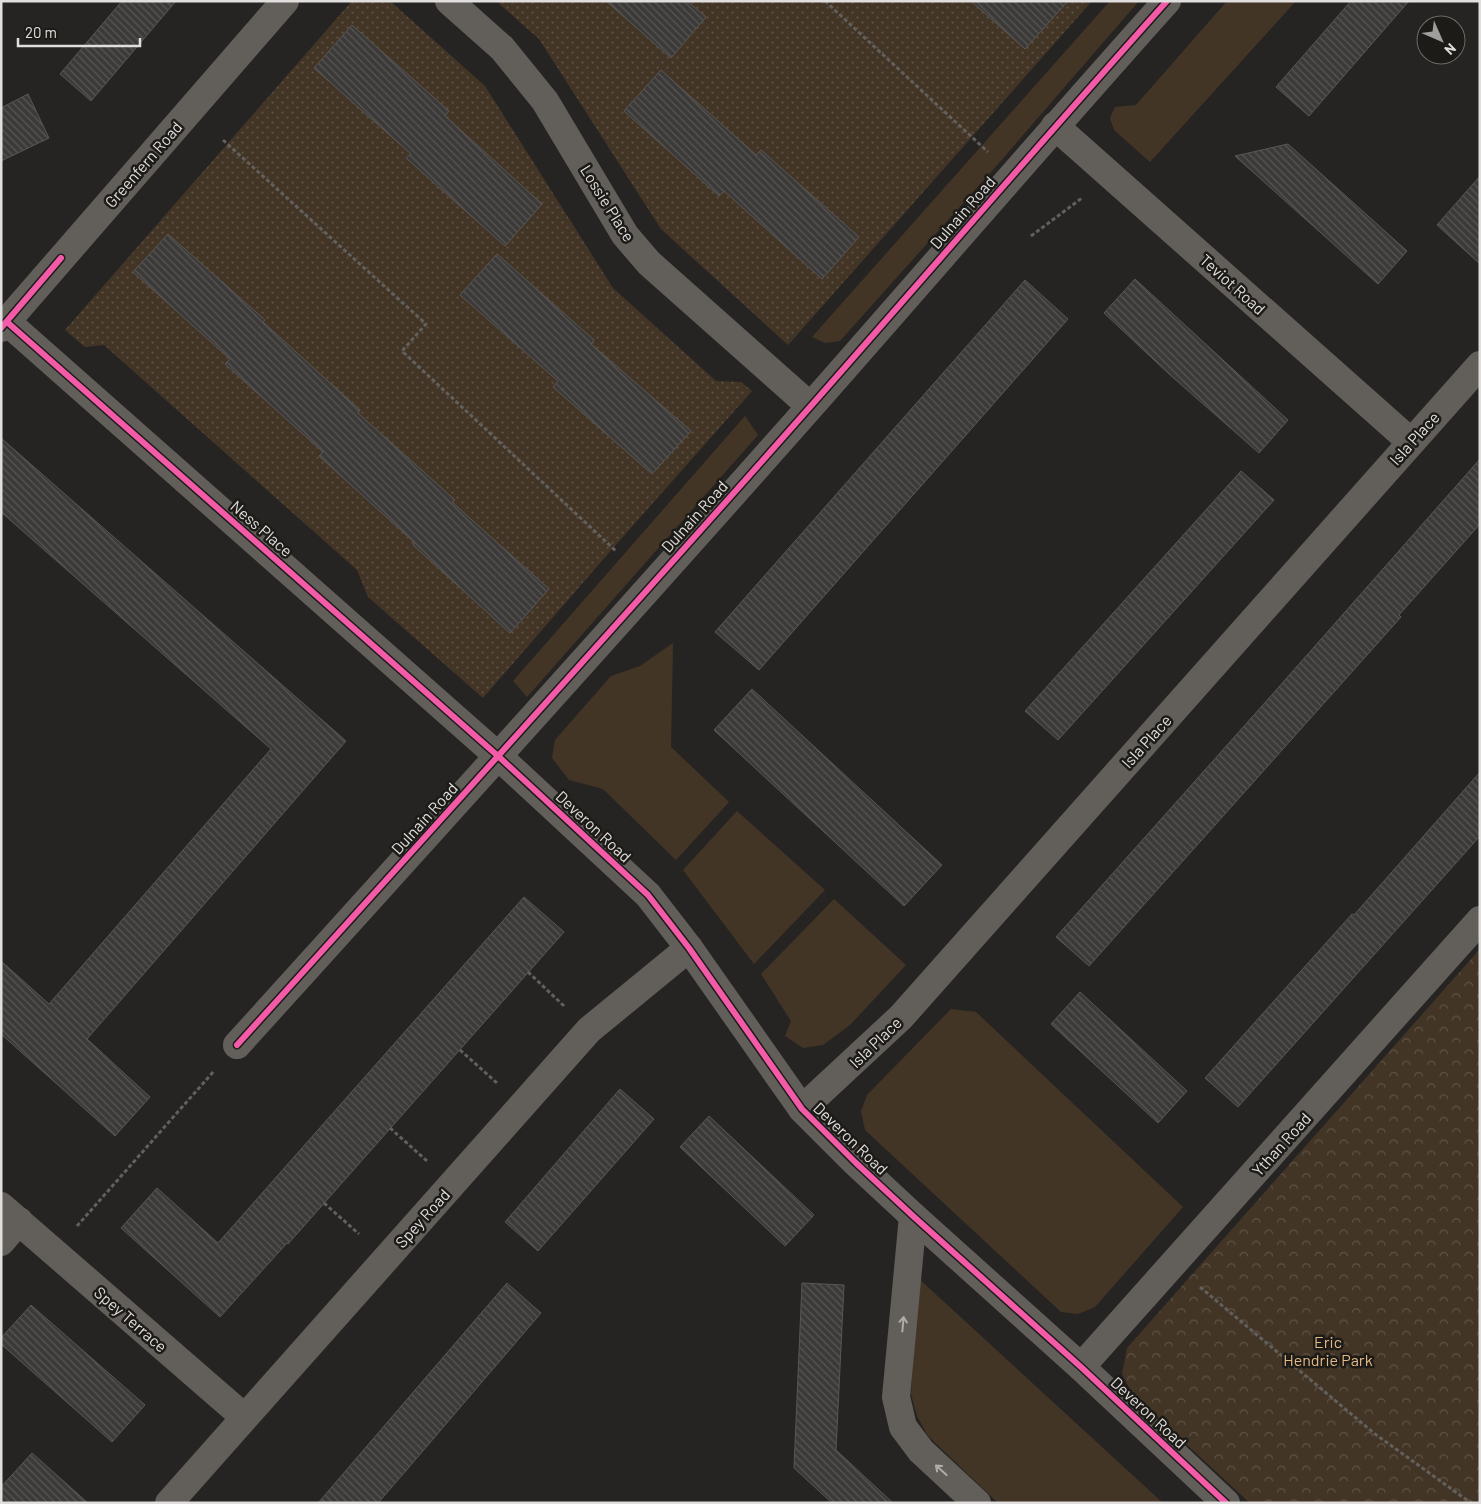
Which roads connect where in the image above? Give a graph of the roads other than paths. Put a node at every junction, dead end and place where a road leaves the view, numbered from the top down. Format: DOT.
graph roads {
  1 [pos="285,1"];
  2 [pos="449,1"];
  3 [pos="1166,1"];
  4 [pos="1055,126"];
  5 [pos="4,325"];
  6 [pos="1480,365"];
  7 [pos="810,406"];
  8 [pos="1411,442"];
  9 [pos="498,756"];
  10 [pos="1480,920"];
  11 [pos="689,948"];
  12 [pos="237,1044"];
  13 [pos="802,1109"];
  14 [pos="10,1214"];
  15 [pos="913,1216"];
  16 [pos="1,1242"];
  17 [pos="1081,1367"];
  18 [pos="244,1417"];
  19 [pos="169,1503"];
  20 [pos="977,1503"];
  21 [pos="1226,1503"];
  1 -- 5 [label="street, Greenfern Road"];
  2 -- 7 [label="street, Lossie Place"];
  3 -- 4 [label="street, Dulnain Road"];
  4 -- 7 [label="street, Dulnain Road"];
  4 -- 8 [label="street, Teviot Road"];
  5 -- 9 [label="street, Ness Place"];
  6 -- 8 [label="street, Isla Place"];
  7 -- 9 [label="street, Dulnain Road"];
  8 -- 13 [label="street, Isla Place"];
  9 -- 11 [label="street, Deveron Road"];
  9 -- 12 [label="street, Dulnain Road"];
  10 -- 17 [label="street, Ythan Road"];
  11 -- 13 [label="street, Deveron Road"];
  11 -- 18 [label="street, Spey Road"];
  13 -- 15 [label="street, Deveron Road"];
  14 -- 16 [label="street, Spey Terrace"];
  14 -- 18 [label="street, Spey Terrace"];
  15 -- 17 [label="street, Deveron Road"];
  20 -- 15 [label="street, one-way"];
  17 -- 21 [label="street, Deveron Road"];
  18 -- 19 [label="street, Spey Road"];
}
